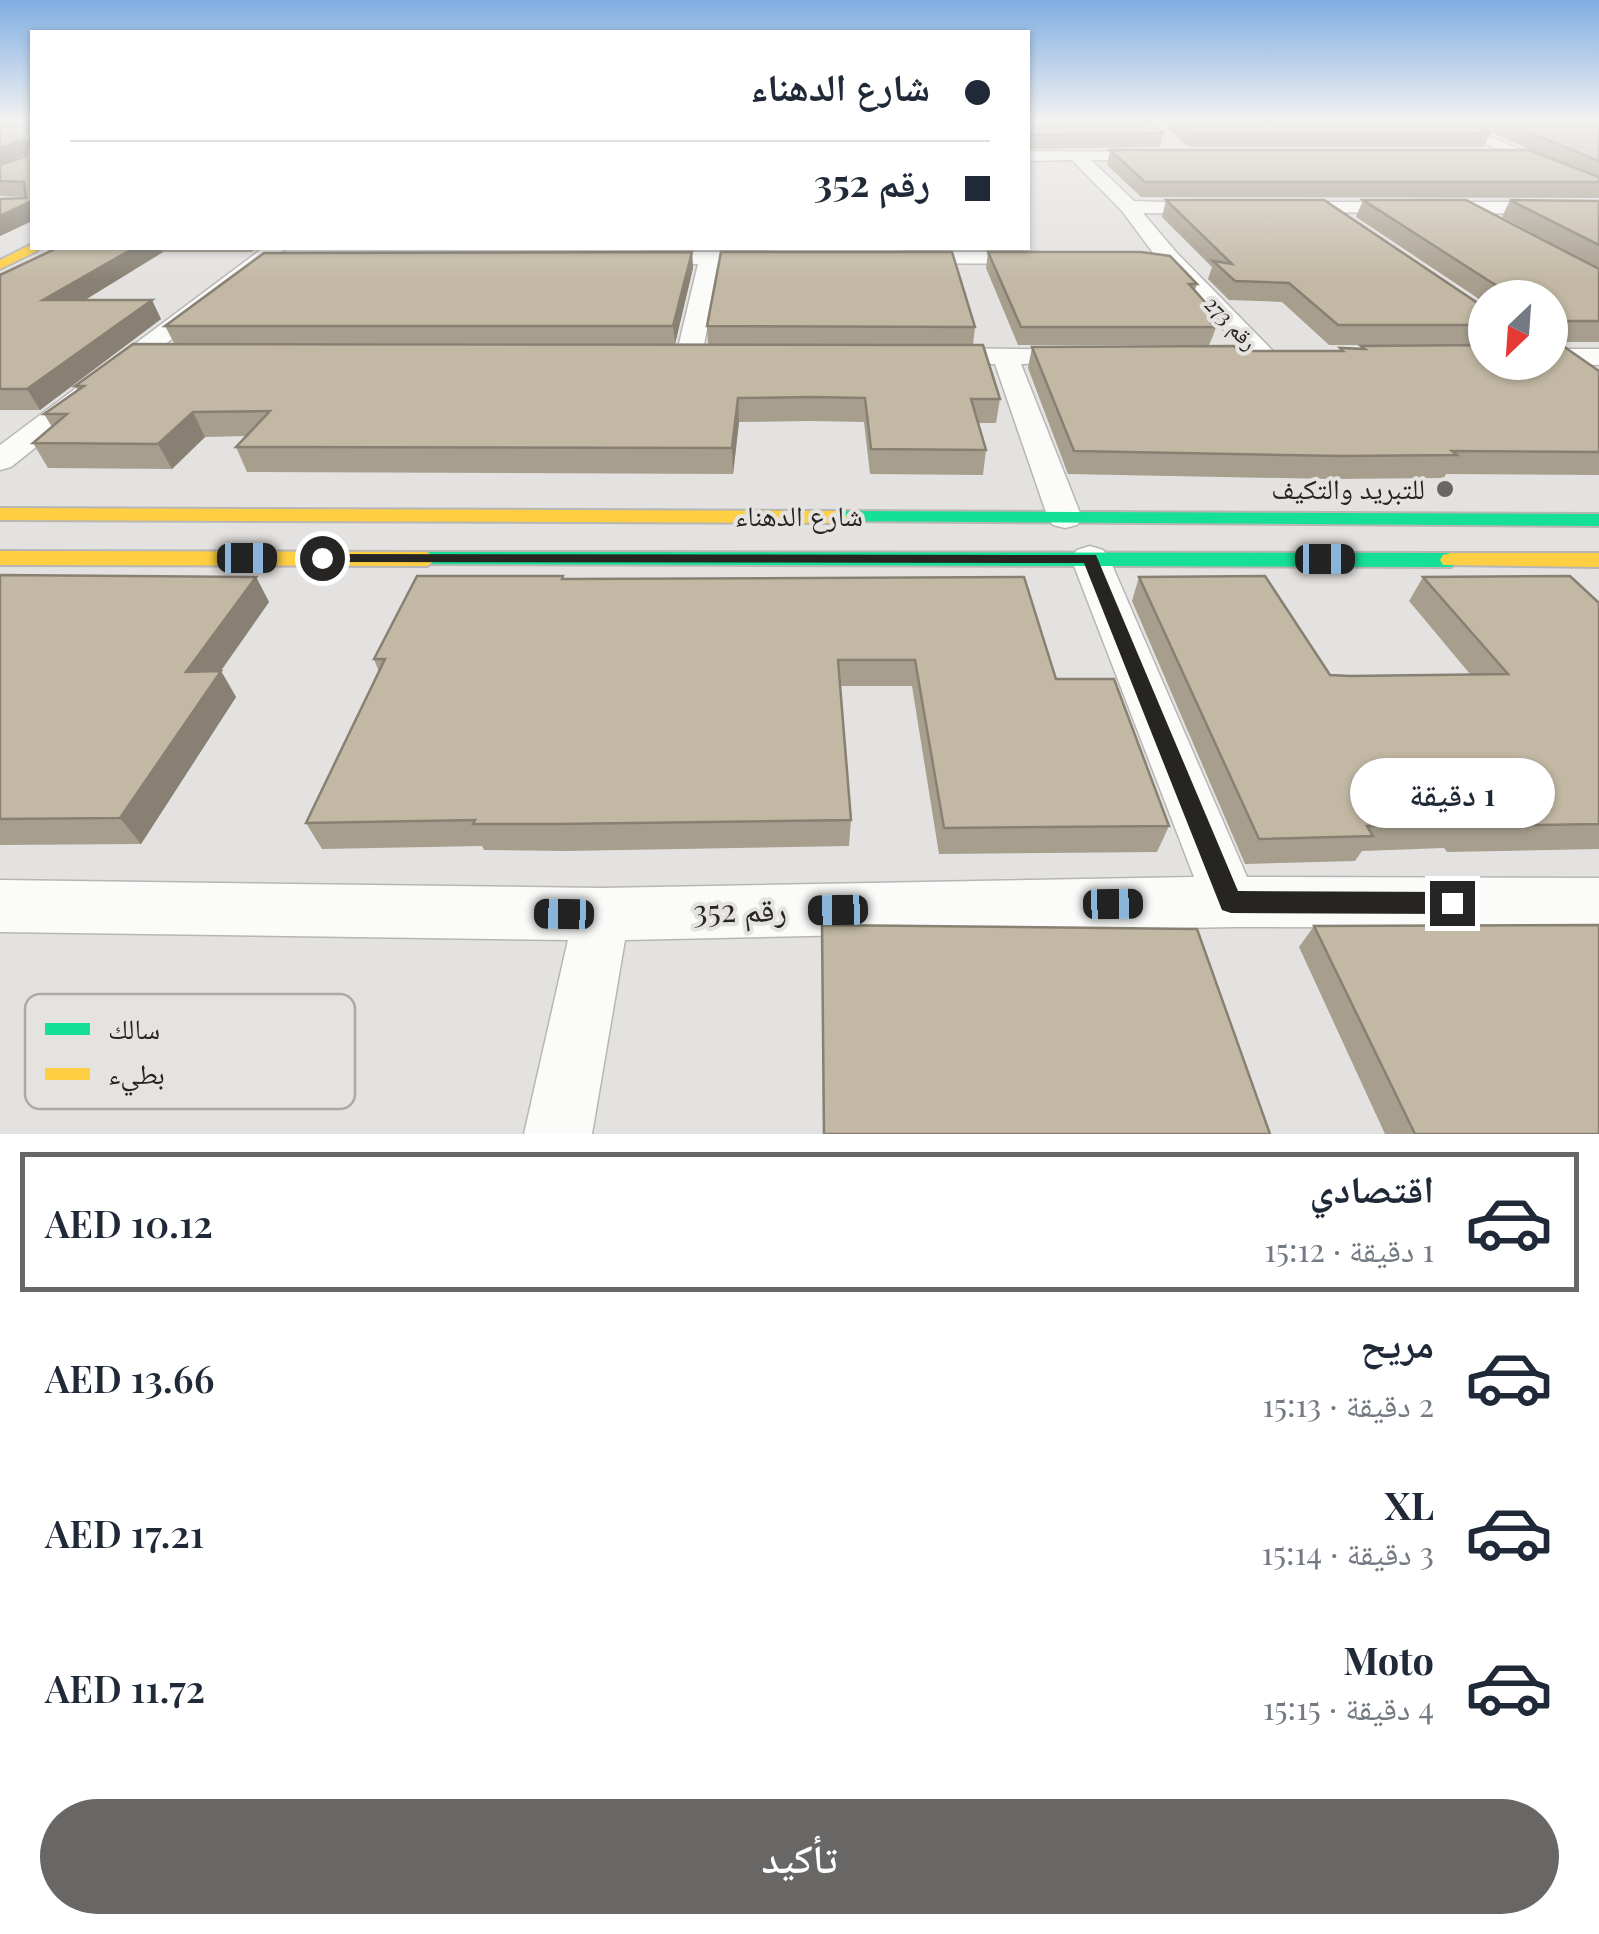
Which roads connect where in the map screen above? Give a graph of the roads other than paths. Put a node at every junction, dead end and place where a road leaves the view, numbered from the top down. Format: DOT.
graph roads {
  1 [pos="1097,175"];
  2 [pos="1130,207"];
  3 [pos="1324,208"];
  4 [pos="1464,208"];
  5 [pos="1599,208"];
  6 [pos="1497,227"];
  7 [pos="1356,230"];
  8 [pos="42,252"];
  9 [pos="278,255"];
  10 [pos="612,258"];
  11 [pos="710,258"];
  12 [pos="789,258"];
  13 [pos="888,258"];
  14 [pos="1068,258"];
  15 [pos="0,265"];
  16 [pos="0,286"];
  17 [pos="136,355"];
  18 [pos="175,355"];
  19 [pos="689,356"];
  20 [pos="906,356"];
  21 [pos="1005,356"];
  22 [pos="1104,356"];
  23 [pos="1224,356"];
  24 [pos="1568,356"];
  25 [pos="1599,356"];
  26 [pos="0,460"];
  27 [pos="0,514"];
  28 [pos="1066,518"];
  29 [pos="1599,520"];
  30 [pos="0,558"];
  31 [pos="1090,558"];
  32 [pos="1599,560"];
  33 [pos="1231,902"];
  34 [pos="1599,904"];
  35 [pos="0,906"];
  36 [pos="602,914"];
  37 [pos="558,1134"];
  1 -- 2 [label="street, رقم 273"];
  2 -- 3 [label="street"];
  2 -- 23 [label="street, رقم 273"];
  3 -- 4 [label="street"];
  3 -- 7 [label="street"];
  4 -- 5 [label="street"];
  4 -- 6 [label="street"];
  8 -- 15 [label="street"];
  8 -- 16 [label="street"];
  9 -- 17 [label="street"];
  10 -- 11 [label="street"];
  11 -- 12 [label="street"];
  11 -- 19 [label="street"];
  13 -- 14 [label="street"];
  17 -- 18 [label="street"];
  17 -- 26 [label="street"];
  20 -- 21 [label="street"];
  21 -- 22 [label="street"];
  21 -- 28 [label="street"];
  24 -- 25 [label="street"];
  27 -- 28 [label="street, شارع الدهناء"];
  28 -- 29 [label="street, شارع الدهناء"];
  30 -- 31 [label="street, شارع الدهناء"];
  31 -- 32 [label="street, شارع الدهناء"];
  31 -- 33 [label="street"];
  33 -- 34 [label="street, رقم 352"];
  33 -- 36 [label="street, رقم 352"];
  35 -- 36 [label="street, رقم 352"];
  36 -- 37 [label="street"];
}
